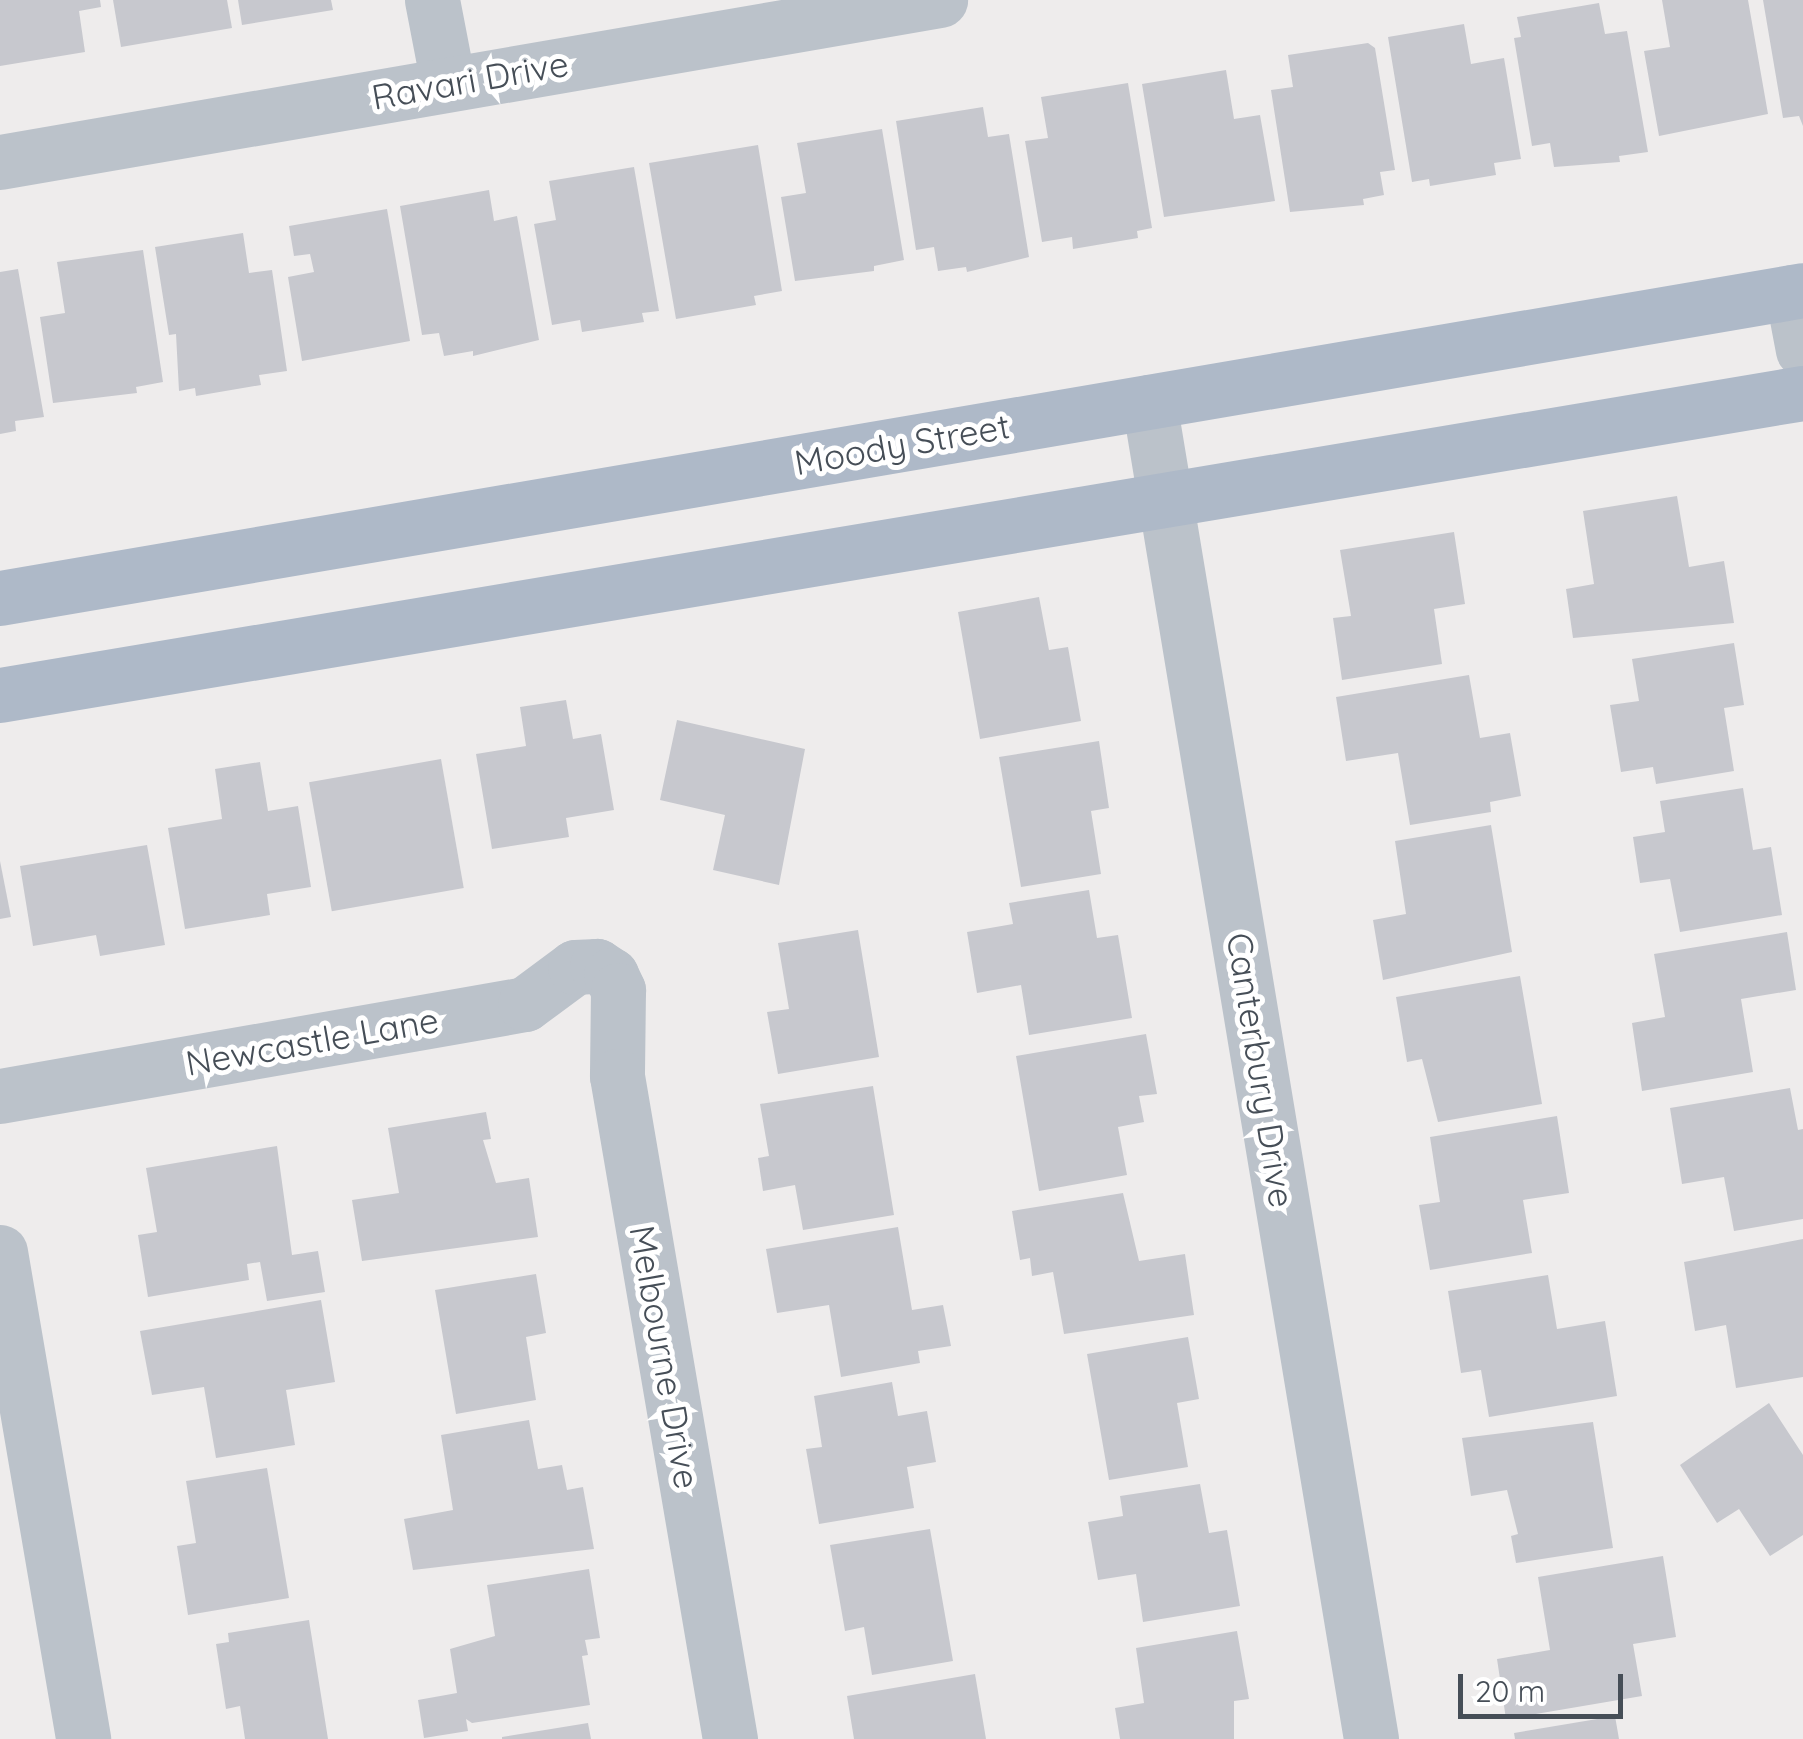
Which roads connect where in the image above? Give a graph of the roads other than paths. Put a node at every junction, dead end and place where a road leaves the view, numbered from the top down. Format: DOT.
graph roads {
  1 [pos="432,0"];
  2 [pos="940,0"];
  3 [pos="448,83"];
  4 [pos="0,162"];
  5 [pos="1798,291"];
  6 [pos="1803,350"];
  7 [pos="1803,392"];
  8 [pos="1149,402"];
  9 [pos="1168,499"];
  10 [pos="0,598"];
  11 [pos="0,695"];
  12 [pos="611,975"];
  13 [pos="0,1096"];
  14 [pos="0,1252"];
  15 [pos="83,1739"];
  16 [pos="730,1739"];
  17 [pos="1372,1739"];
  1 -- 3 [label="street"];
  2 -- 3 [label="street, Ravari Drive"];
  3 -- 4 [label="street, Ravari Drive"];
  5 -- 6 [label="street"];
  5 -- 8 [label="main road, Moody Street"];
  7 -- 9 [label="main road"];
  8 -- 9 [label="street, Canterbury Drive"];
  8 -- 10 [label="main road, Moody Street"];
  9 -- 11 [label="main road"];
  9 -- 17 [label="street, Canterbury Drive"];
  12 -- 13 [label="street, Newcastle Lane"];
  12 -- 16 [label="street, Melbourne Drive"];
  14 -- 15 [label="street"];
}
